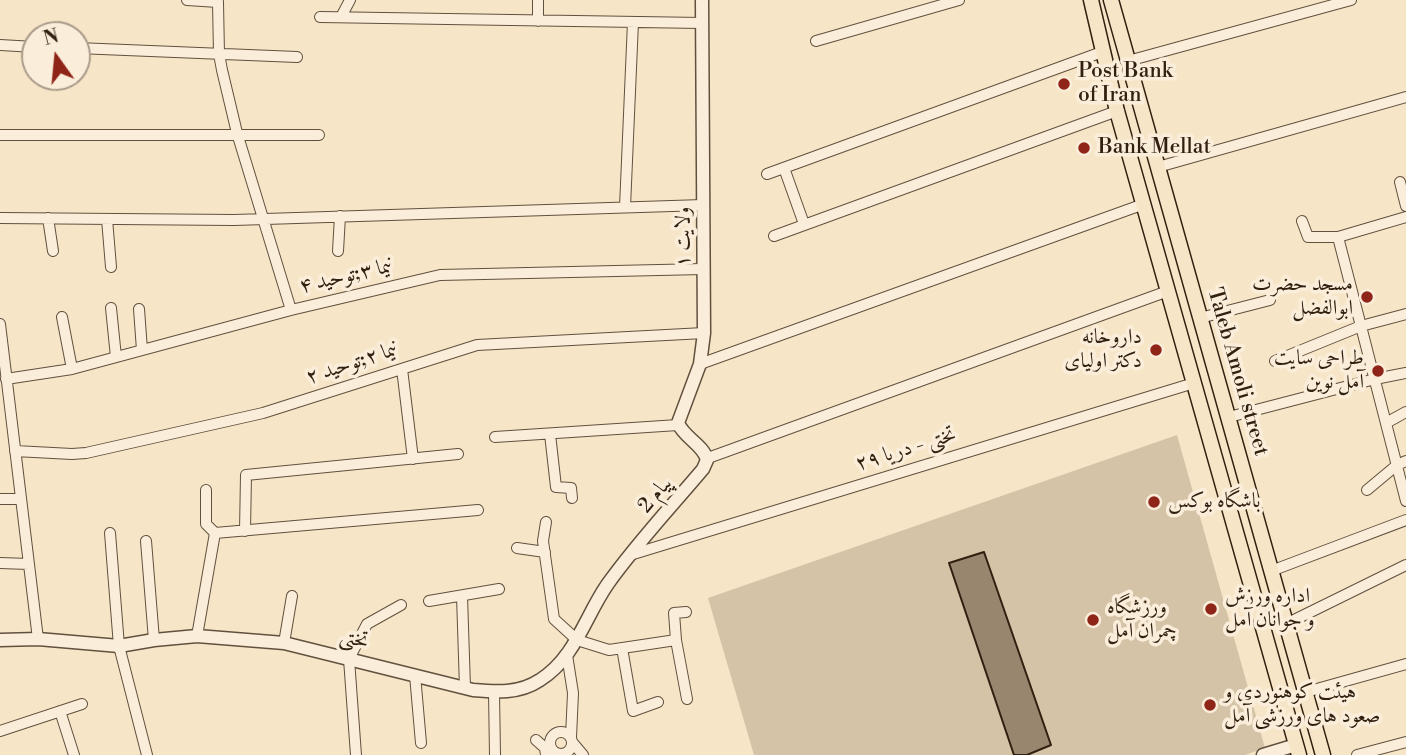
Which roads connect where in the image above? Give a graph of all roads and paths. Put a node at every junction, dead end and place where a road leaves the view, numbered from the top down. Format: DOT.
graph roads {
  1 [pos="187,0"];
  2 [pos="350,0"];
  3 [pos="538,0"];
  4 [pos="702,0"];
  5 [pos="959,0"];
  6 [pos="1084,0"];
  7 [pos="1091,0"];
  8 [pos="1351,0"];
  9 [pos="1113,4"];
  10 [pos="320,17"];
  11 [pos="341,17"];
  12 [pos="1095,20"];
  13 [pos="538,21"];
  14 [pos="633,22"];
  15 [pos="702,23"];
  16 [pos="816,41"];
  17 [pos="0,45"];
  18 [pos="21,46"];
  19 [pos="91,49"];
  20 [pos="1102,52"];
  21 [pos="219,54"];
  22 [pos="297,57"];
  23 [pos="1128,61"];
  24 [pos="1406,97"];
  25 [pos="1117,111"];
  26 [pos="237,133"];
  27 [pos="0,135"];
  28 [pos="319,135"];
  29 [pos="1158,167"];
  30 [pos="784,168"];
  31 [pos="767,174"];
  32 [pos="1401,182"];
  33 [pos="1144,204"];
  34 [pos="703,205"];
  35 [pos="1406,206"];
  36 [pos="625,207"];
  37 [pos="340,216"];
  38 [pos="1406,217"];
  39 [pos="0,218"];
  40 [pos="48,218"];
  41 [pos="107,219"];
  42 [pos="264,219"];
  43 [pos="1302,221"];
  44 [pos="804,224"];
  45 [pos="774,236"];
  46 [pos="1338,237"];
  47 [pos="53,251"];
  48 [pos="338,251"];
  49 [pos="111,268"];
  50 [pos="703,269"];
  51 [pos="1168,291"];
  52 [pos="1270,300"];
  53 [pos="111,308"];
  54 [pos="139,309"];
  55 [pos="291,310"];
  56 [pos="1406,314"];
  57 [pos="62,317"];
  58 [pos="1200,318"];
  59 [pos="0,324"];
  60 [pos="1361,326"];
  61 [pos="704,333"];
  62 [pos="1,342"];
  63 [pos="142,350"];
  64 [pos="116,357"];
  65 [pos="1275,361"];
  66 [pos="700,364"];
  67 [pos="72,369"];
  68 [pos="402,369"];
  69 [pos="1406,373"];
  70 [pos="6,379"];
  71 [pos="1374,379"];
  72 [pos="1194,383"];
  73 [pos="5,411"];
  74 [pos="1406,412"];
  75 [pos="1229,417"];
  76 [pos="1386,423"];
  77 [pos="678,425"];
  78 [pos="550,434"];
  79 [pos="495,437"];
  80 [pos="15,451"];
  81 [pos="458,454"];
  82 [pos="708,458"];
  83 [pos="413,459"];
  84 [pos="1216,463"];
  85 [pos="1241,463"];
  86 [pos="1401,463"];
  87 [pos="206,490"];
  88 [pos="1367,490"];
  89 [pos="572,498"];
  90 [pos="0,499"];
  91 [pos="21,499"];
  92 [pos="1406,501"];
  93 [pos="478,510"];
  94 [pos="1257,516"];
  95 [pos="1406,520"];
  96 [pos="546,522"];
  97 [pos="1234,526"];
  98 [pos="245,531"];
  99 [pos="110,533"];
  100 [pos="215,533"];
  101 [pos="146,541"];
  102 [pos="517,548"];
  103 [pos="545,552"];
  104 [pos="630,555"];
  105 [pos="0,563"];
  106 [pos="29,564"];
  107 [pos="1406,565"];
  108 [pos="1272,571"];
  109 [pos="499,589"];
  110 [pos="292,596"];
  111 [pos="462,596"];
  112 [pos="429,601"];
  113 [pos="401,605"];
  114 [pos="686,612"];
  115 [pos="1286,624"];
  116 [pos="197,636"];
  117 [pos="38,639"];
  118 [pos="0,640"];
  119 [pos="154,640"];
  120 [pos="577,640"];
  121 [pos="676,640"];
  122 [pos="284,643"];
  123 [pos="119,646"];
  124 [pos="622,648"];
  125 [pos="567,655"];
  126 [pos="349,659"];
  127 [pos="1406,664"];
  128 [pos="415,675"];
  129 [pos="465,688"];
  130 [pos="494,692"];
  131 [pos="1306,692"];
  132 [pos="687,699"];
  133 [pos="658,702"];
  134 [pos="82,704"];
  135 [pos="60,711"];
  136 [pos="0,731"];
  137 [pos="536,740"];
  138 [pos="571,740"];
  139 [pos="1406,742"];
  140 [pos="421,743"];
  141 [pos="547,750"];
  142 [pos="1297,750"];
  143 [pos="74,755"];
  144 [pos="147,755"];
  145 [pos="356,755"];
  146 [pos="495,755"];
  147 [pos="583,755"];
  148 [pos="1263,755"];
  149 [pos="1323,755"];
  150 [pos="1357,755"];
  1 -- 21 [label="street"];
  2 -- 11 [label="street"];
  3 -- 13 [label="street"];
  4 -- 15 [label="street, ولایت ۱"];
  5 -- 16 [label="street"];
  6 -- 12 [label="main road"];
  7 -- 12 [label="main road, Taleb Amoli street"];
  8 -- 23 [label="street"];
  9 -- 23 [label="main road, Taleb Amoli street"];
  10 -- 11 [label="street"];
  11 -- 13 [label="street"];
  12 -- 20 [label="main road, Taleb Amoli street"];
  13 -- 14 [label="street"];
  14 -- 15 [label="street"];
  14 -- 36 [label="street"];
  15 -- 34 [label="street, ولایت ۱"];
  17 -- 18 [label="street"];
  19 -- 21 [label="street"];
  20 -- 25 [label="main road, Taleb Amoli street"];
  20 -- 30 [label="street"];
  21 -- 22 [label="street"];
  21 -- 26 [label="street"];
  23 -- 29 [label="main road, Taleb Amoli street"];
  24 -- 29 [label="street"];
  25 -- 33 [label="main road, Taleb Amoli street"];
  25 -- 44 [label="street"];
  26 -- 27 [label="street"];
  26 -- 28 [label="street"];
  26 -- 42 [label="street"];
  29 -- 58 [label="main road, Taleb Amoli street"];
  30 -- 31 [label="street"];
  30 -- 44 [label="street"];
  32 -- 35 [label="street"];
  33 -- 51 [label="main road, Taleb Amoli street"];
  33 -- 66 [label="street"];
  34 -- 36 [label="street"];
  34 -- 50 [label="street, ولایت ۱"];
  36 -- 37 [label="street"];
  37 -- 42 [label="street"];
  37 -- 48 [label="street"];
  38 -- 46 [label="street"];
  39 -- 40 [label="street"];
  40 -- 41 [label="street"];
  40 -- 47 [label="street"];
  41 -- 42 [label="street"];
  41 -- 49 [label="street"];
  42 -- 55 [label="street"];
  43 -- 46 [label="street"];
  44 -- 45 [label="street"];
  46 -- 60 [label="street"];
  50 -- 55 [label="street, نیما ۳;توحید ۴"];
  50 -- 61 [label="street, ولایت ۱"];
  51 -- 72 [label="main road, Taleb Amoli street"];
  51 -- 82 [label="street"];
  52 -- 58 [label="street"];
  53 -- 64 [label="street"];
  54 -- 63 [label="street"];
  55 -- 63 [label="street, نیما ۳;توحید ۴"];
  56 -- 60 [label="street"];
  57 -- 67 [label="street"];
  58 -- 75 [label="main road, Taleb Amoli street"];
  59 -- 62 [label="street"];
  60 -- 65 [label="street"];
  60 -- 71 [label="street"];
  61 -- 66 [label="street, ولایت ۱"];
  61 -- 68 [label="street, نیما ۲;توحید ۲"];
  62 -- 70 [label="street"];
  63 -- 64 [label="street, نیما ۳;توحید ۴"];
  64 -- 67 [label="street, نیما ۳;توحید ۴"];
  66 -- 77 [label="street, ولایت ۱"];
  67 -- 70 [label="street, نیما ۳;توحید ۴"];
  68 -- 80 [label="street, نیما ۲;توحید ۲"];
  68 -- 83 [label="street"];
  69 -- 71 [label="street"];
  70 -- 73 [label="street"];
  71 -- 75 [label="street"];
  71 -- 76 [label="street"];
  72 -- 84 [label="main road, Taleb Amoli street"];
  72 -- 104 [label="street, تختی - دریا ۲۹"];
  73 -- 80 [label="street"];
  74 -- 76 [label="street"];
  75 -- 85 [label="main road, Taleb Amoli street"];
  76 -- 86 [label="street"];
  77 -- 78 [label="street"];
  77 -- 82 [label="street"];
  78 -- 79 [label="street"];
  78 -- 89 [label="street"];
  80 -- 91 [label="street"];
  81 -- 83 [label="street"];
  82 -- 104 [label="street, پیام 2"];
  83 -- 98 [label="street"];
  84 -- 85 [label="main road"];
  84 -- 97 [label="main road, Taleb Amoli street"];
  85 -- 94 [label="main road, Taleb Amoli street"];
  86 -- 88 [label="street"];
  86 -- 92 [label="street"];
  87 -- 100 [label="street"];
  90 -- 91 [label="street"];
  91 -- 106 [label="street"];
  93 -- 98 [label="street"];
  94 -- 97 [label="main road"];
  94 -- 108 [label="main road, Taleb Amoli street"];
  95 -- 108 [label="street"];
  96 -- 103 [label="street"];
  97 -- 142 [label="main road, Taleb Amoli street"];
  98 -- 100 [label="street"];
  99 -- 123 [label="street"];
  100 -- 116 [label="street"];
  101 -- 119 [label="street"];
  102 -- 103 [label="street"];
  103 -- 120 [label="street"];
  104 -- 120 [label="street, تختی"];
  105 -- 106 [label="street"];
  106 -- 117 [label="street"];
  107 -- 115 [label="street"];
  108 -- 115 [label="main road, Taleb Amoli street"];
  109 -- 111 [label="street"];
  110 -- 122 [label="street"];
  111 -- 112 [label="street"];
  111 -- 129 [label="street"];
  113 -- 126 [label="street"];
  114 -- 121 [label="street"];
  115 -- 131 [label="main road, Taleb Amoli street"];
  116 -- 119 [label="street, تختی"];
  116 -- 122 [label="street, تختی"];
  117 -- 118 [label="street, تختی"];
  117 -- 123 [label="street, تختی"];
  119 -- 123 [label="street, تختی"];
  120 -- 124 [label="street"];
  120 -- 125 [label="street, تختی"];
  121 -- 124 [label="street"];
  121 -- 132 [label="street"];
  122 -- 126 [label="street, تختی"];
  123 -- 144 [label="street"];
  124 -- 133 [label="street"];
  125 -- 130 [label="street, تختی"];
  125 -- 138 [label="street"];
  126 -- 128 [label="street, تختی"];
  126 -- 145 [label="street"];
  127 -- 131 [label="street"];
  128 -- 129 [label="street, تختی"];
  128 -- 140 [label="street"];
  129 -- 130 [label="street, تختی"];
  130 -- 146 [label="street"];
  131 -- 149 [label="main road, Taleb Amoli street"];
  134 -- 135 [label="street"];
  135 -- 136 [label="street"];
  135 -- 143 [label="street"];
  137 -- 141 [label="street"];
  138 -- 141 [label="street"];
  138 -- 141 [label="street"];
  138 -- 147 [label="street"];
  139 -- 150 [label="street"];
  142 -- 148 [label="street"];
}
